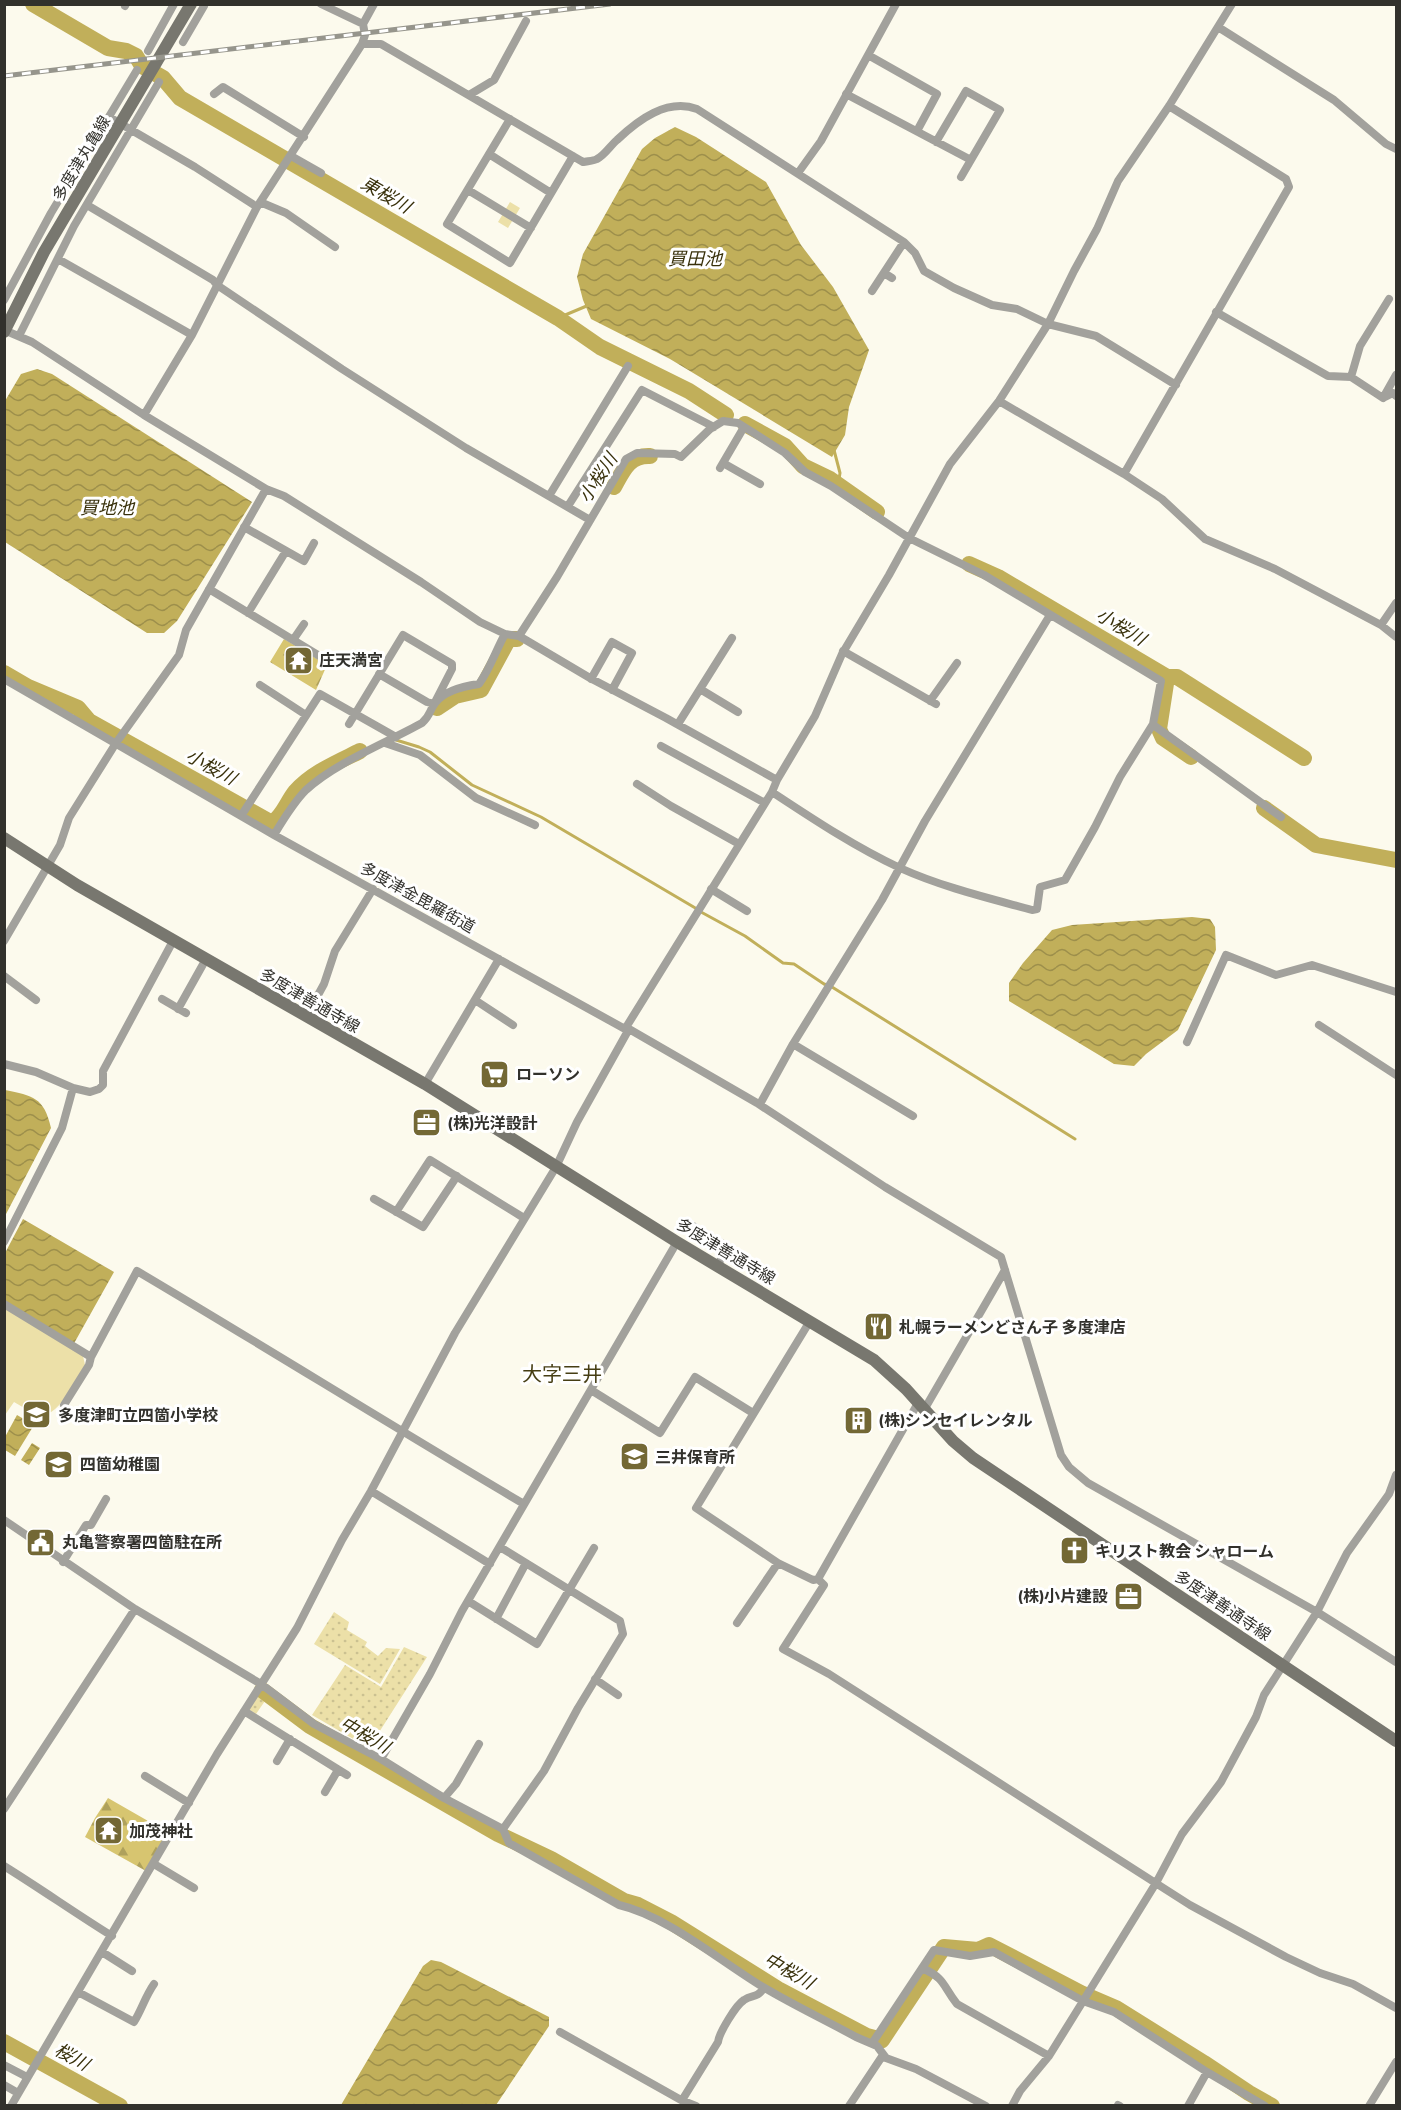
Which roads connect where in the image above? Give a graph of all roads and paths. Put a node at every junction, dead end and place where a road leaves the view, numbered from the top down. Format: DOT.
graph roads {
  1 [pos="174,4"];
  2 [pos="191,4"];
  3 [pos="321,4"];
  4 [pos="374,4"];
  5 [pos="896,4"];
  6 [pos="1232,4"];
  7 [pos="204,5"];
  8 [pos="526,21"];
  9 [pos="363,24"];
  10 [pos="1218,27"];
  11 [pos="183,42"];
  12 [pos="362,44"];
  13 [pos="148,51"];
  14 [pos="868,55"];
  15 [pos="137,70"];
  16 [pos="159,82"];
  17 [pos="214,94"];
  18 [pos="846,94"];
  19 [pos="469,95"];
  20 [pos="1169,106"];
  21 [pos="109,117"];
  22 [pos="510,119"];
  23 [pos="131,130"];
  24 [pos="917,131"];
  25 [pos="303,137"];
  26 [pos="936,141"];
  27 [pos="1396,149"];
  28 [pos="489,154"];
  29 [pos="573,156"];
  30 [pos="290,159"];
  31 [pos="970,160"];
  32 [pos="321,172"];
  33 [pos="798,173"];
  34 [pos="961,177"];
  35 [pos="468,190"];
  36 [pos="551,193"];
  37 [pos="87,205"];
  38 [pos="258,205"];
  39 [pos="531,228"];
  40 [pos="904,242"];
  41 [pos="335,247"];
  42 [pos="58,259"];
  43 [pos="217,285"];
  44 [pos="872,291"];
  45 [pos="1389,299"];
  46 [pos="4,300"];
  47 [pos="1216,312"];
  48 [pos="1048,324"];
  49 [pos="5,330"];
  50 [pos="192,335"];
  51 [pos="19,336"];
  52 [pos="628,366"];
  53 [pos="1396,375"];
  54 [pos="1351,377"];
  55 [pos="1176,385"];
  56 [pos="1396,396"];
  57 [pos="1383,398"];
  58 [pos="999,401"];
  59 [pos="144,415"];
  60 [pos="711,425"];
  61 [pos="744,427"];
  62 [pos="1124,474"];
  63 [pos="760,484"];
  64 [pos="266,489"];
  65 [pos="549,496"];
  66 [pos="568,506"];
  67 [pos="590,520"];
  68 [pos="244,527"];
  69 [pos="909,538"];
  70 [pos="314,543"];
  71 [pos="286,551"];
  72 [pos="209,590"];
  73 [pos="1396,603"];
  74 [pos="249,613"];
  75 [pos="1050,615"];
  76 [pos="304,624"];
  77 [pos="1381,625"];
  78 [pos="505,634"];
  79 [pos="519,636"];
  80 [pos="1396,637"];
  81 [pos="732,638"];
  82 [pos="293,640"];
  83 [pos="843,651"];
  84 [pos="331,663"];
  85 [pos="957,663"];
  86 [pos="379,674"];
  87 [pos="4,679"];
  88 [pos="591,679"];
  89 [pos="260,685"];
  90 [pos="700,689"];
  91 [pos="612,690"];
  92 [pos="434,704"];
  93 [pos="738,712"];
  94 [pos="355,714"];
  95 [pos="306,715"];
  96 [pos="349,724"];
  97 [pos="678,724"];
  98 [pos="1157,728"];
  99 [pos="396,737"];
  100 [pos="116,743"];
  101 [pos="385,743"];
  102 [pos="661,746"];
  103 [pos="723,779"];
  104 [pos="777,780"];
  105 [pos="637,784"];
  106 [pos="718,788"];
  107 [pos="772,792"];
  108 [pos="765,803"];
  109 [pos="241,816"];
  110 [pos="1281,817"];
  111 [pos="535,825"];
  112 [pos="274,835"];
  113 [pos="4,838"];
  114 [pos="739,844"];
  115 [pos="48,866"];
  116 [pos="900,868"];
  117 [pos="373,888"];
  118 [pos="711,889"];
  119 [pos="747,911"];
  120 [pos="4,941"];
  121 [pos="173,941"];
  122 [pos="499,959"];
  123 [pos="206,960"];
  124 [pos="4,976"];
  125 [pos="14,984"];
  126 [pos="1396,992"];
  127 [pos="9,993"];
  128 [pos="162,999"];
  129 [pos="36,1000"];
  130 [pos="475,1000"];
  131 [pos="306,1017"];
  132 [pos="1318,1024"];
  133 [pos="513,1025"];
  134 [pos="627,1029"];
  135 [pos="1187,1042"];
  136 [pos="792,1044"];
  137 [pos="4,1064"];
  138 [pos="1396,1075"];
  139 [pos="425,1084"];
  140 [pos="73,1088"];
  141 [pos="760,1104"];
  142 [pos="913,1116"];
  143 [pos="556,1167"];
  144 [pos="457,1176"];
  145 [pos="374,1199"];
  146 [pos="396,1212"];
  147 [pos="525,1218"];
  148 [pos="688,1223"];
  149 [pos="4,1242"];
  150 [pos="677,1242"];
  151 [pos="717,1266"];
  152 [pos="1005,1270"];
  153 [pos="4,1304"];
  154 [pos="810,1321"];
  155 [pos="91,1357"];
  156 [pos="591,1390"];
  157 [pos="63,1405"];
  158 [pos="921,1406"];
  159 [pos="753,1413"];
  160 [pos="401,1432"];
  161 [pos="1396,1475"];
  162 [pos="370,1491"];
  163 [pos="1393,1496"];
  164 [pos="106,1499"];
  165 [pos="524,1504"];
  166 [pos="6,1523"];
  167 [pos="500,1547"];
  168 [pos="594,1548"];
  169 [pos="63,1562"];
  170 [pos="526,1563"];
  171 [pos="778,1563"];
  172 [pos="490,1564"];
  173 [pos="818,1579"];
  174 [pos="569,1590"];
  175 [pos="468,1602"];
  176 [pos="135,1609"];
  177 [pos="1317,1611"];
  178 [pos="496,1619"];
  179 [pos="737,1623"];
  180 [pos="1396,1662"];
  181 [pos="1282,1665"];
  182 [pos="595,1679"];
  183 [pos="261,1684"];
  184 [pos="618,1695"];
  185 [pos="244,1711"];
  186 [pos="290,1739"];
  187 [pos="1396,1741"];
  188 [pos="479,1744"];
  189 [pos="381,1759"];
  190 [pos="277,1761"];
  191 [pos="338,1770"];
  192 [pos="347,1775"];
  193 [pos="144,1776"];
  194 [pos="325,1792"];
  195 [pos="444,1798"];
  196 [pos="189,1803"];
  197 [pos="4,1809"];
  198 [pos="505,1834"];
  199 [pos="154,1864"];
  200 [pos="4,1866"];
  201 [pos="1156,1883"];
  202 [pos="194,1888"];
  203 [pos="112,1936"];
  204 [pos="102,1953"];
  205 [pos="925,1969"];
  206 [pos="132,1971"];
  207 [pos="154,1984"];
  208 [pos="764,1988"];
  209 [pos="78,1992"];
  210 [pos="1086,1997"];
  211 [pos="1396,2007"];
  212 [pos="560,2032"];
  213 [pos="875,2039"];
  214 [pos="883,2055"];
  215 [pos="1049,2056"];
  216 [pos="1396,2062"];
  217 [pos="4,2065"];
  218 [pos="1207,2072"];
  219 [pos="27,2077"];
  220 [pos="4,2085"];
  221 [pos="18,2093"];
  222 [pos="684,2101"];
  223 [pos="11,2106"];
  224 [pos="696,2106"];
  225 [pos="849,2106"];
  226 [pos="986,2106"];
  227 [pos="1012,2106"];
  228 [pos="1188,2106"];
  229 [pos="1265,2106"];
  230 [pos="1369,2106"];
  1 -- 13 [label="street"];
  2 -- 49 [label="main road, 多度津丸亀線"];
  3 -- 9 [label="street"];
  4 -- 9 [label="street"];
  5 -- 14 [label="street"];
  6 -- 10 [label="street"];
  7 -- 11 [label="street"];
  8 -- 19 [label="street"];
  9 -- 12 [label="street"];
  10 -- 20 [label="street"];
  10 -- 27 [label="street"];
  12 -- 19 [label="street"];
  12 -- 25 [label="street"];
  14 -- 18 [label="street"];
  14 -- 24 [label="street"];
  15 -- 21 [label="street"];
  16 -- 23 [label="street"];
  17 -- 25 [label="street"];
  18 -- 24 [label="street"];
  18 -- 33 [label="street"];
  19 -- 22 [label="street"];
  20 -- 47 [label="street"];
  20 -- 48 [label="street"];
  21 -- 23 [label="street"];
  21 -- 46 [label="street"];
  22 -- 28 [label="street"];
  22 -- 29 [label="street"];
  23 -- 37 [label="street"];
  23 -- 38 [label="street"];
  24 -- 26 [label="street"];
  25 -- 30 [label="street"];
  26 -- 31 [label="street"];
  26 -- 31 [label="street"];
  28 -- 35 [label="street"];
  28 -- 36 [label="street"];
  29 -- 33 [label="street"];
  29 -- 36 [label="street"];
  30 -- 32 [label="street"];
  30 -- 38 [label="street"];
  31 -- 34 [label="street"];
  33 -- 40 [label="street"];
  35 -- 39 [label="street"];
  35 -- 39 [label="street"];
  36 -- 39 [label="street"];
  37 -- 42 [label="street"];
  37 -- 43 [label="street"];
  38 -- 41 [label="street"];
  38 -- 43 [label="street"];
  40 -- 44 [label="street"];
  40 -- 48 [label="street"];
  42 -- 50 [label="street"];
  42 -- 51 [label="street"];
  43 -- 50 [label="street"];
  43 -- 65 [label="street"];
  45 -- 54 [label="street"];
  47 -- 54 [label="street"];
  47 -- 55 [label="street"];
  48 -- 55 [label="street"];
  48 -- 58 [label="street"];
  49 -- 51 [label="street"];
  50 -- 59 [label="street"];
  51 -- 59 [label="street"];
  52 -- 65 [label="street"];
  53 -- 57 [label="street"];
  54 -- 57 [label="street"];
  55 -- 62 [label="street"];
  56 -- 57 [label="street"];
  58 -- 62 [label="street"];
  58 -- 69 [label="street"];
  59 -- 64 [label="street"];
  60 -- 61 [label="street"];
  60 -- 66 [label="street"];
  60 -- 67 [label="street"];
  61 -- 63 [label="street"];
  61 -- 69 [label="street"];
  62 -- 77 [label="street"];
  64 -- 68 [label="street"];
  64 -- 78 [label="street"];
  65 -- 66 [label="street"];
  66 -- 67 [label="street"];
  67 -- 79 [label="street"];
  68 -- 71 [label="street"];
  68 -- 72 [label="street"];
  69 -- 75 [label="street"];
  69 -- 83 [label="street"];
  70 -- 71 [label="street"];
  71 -- 74 [label="street"];
  72 -- 74 [label="street"];
  72 -- 100 [label="street"];
  73 -- 77 [label="street"];
  74 -- 82 [label="street"];
  75 -- 98 [label="street"];
  75 -- 116 [label="street"];
  76 -- 82 [label="street"];
  77 -- 80 [label="street"];
  78 -- 79 [label="street"];
  78 -- 92 [label="street"];
  79 -- 88 [label="street"];
  81 -- 90 [label="street"];
  82 -- 84 [label="street"];
  83 -- 85 [label="street"];
  83 -- 104 [label="street"];
  86 -- 92 [label="street"];
  86 -- 92 [label="street"];
  86 -- 94 [label="street"];
  87 -- 100 [label="street, 多度津金毘羅街道"];
  88 -- 91 [label="street"];
  88 -- 91 [label="street"];
  89 -- 95 [label="street"];
  90 -- 93 [label="street"];
  90 -- 97 [label="street"];
  91 -- 97 [label="street"];
  92 -- 99 [label="street"];
  94 -- 95 [label="street"];
  94 -- 96 [label="street"];
  94 -- 99 [label="street"];
  95 -- 109 [label="street"];
  97 -- 104 [label="street"];
  98 -- 110 [label="street"];
  98 -- 116 [label="street"];
  99 -- 101 [label="street"];
  100 -- 109 [label="street, 多度津金毘羅街道"];
  100 -- 115 [label="street"];
  101 -- 111 [label="street"];
  101 -- 112 [label="street"];
  102 -- 103 [label="street"];
  103 -- 106 [label="street"];
  103 -- 108 [label="street"];
  104 -- 107 [label="street"];
  105 -- 114 [label="street"];
  107 -- 108 [label="street"];
  107 -- 116 [label="street"];
  108 -- 114 [label="street"];
  109 -- 112 [label="street, 多度津金毘羅街道"];
  112 -- 117 [label="street, 多度津金毘羅街道"];
  113 -- 115 [label="main road, 多度津善通寺線"];
  114 -- 118 [label="street"];
  115 -- 120 [label="street"];
  115 -- 121 [label="main road, 多度津善通寺線"];
  116 -- 136 [label="street"];
  117 -- 122 [label="street, 多度津金毘羅街道"];
  117 -- 131 [label="street"];
  118 -- 119 [label="street"];
  118 -- 134 [label="street"];
  121 -- 123 [label="main road, 多度津善通寺線"];
  121 -- 140 [label="street"];
  122 -- 130 [label="street"];
  122 -- 134 [label="street, 多度津金毘羅街道"];
  123 -- 128 [label="street"];
  123 -- 131 [label="main road, 多度津善通寺線"];
  124 -- 125 [label="street"];
  125 -- 127 [label="street"];
  125 -- 129 [label="street"];
  126 -- 135 [label="street"];
  130 -- 133 [label="street"];
  130 -- 139 [label="street"];
  131 -- 139 [label="main road, 多度津善通寺線"];
  132 -- 138 [label="street"];
  134 -- 141 [label="street, 多度津金毘羅街道"];
  134 -- 143 [label="street"];
  136 -- 141 [label="street"];
  136 -- 142 [label="street"];
  137 -- 140 [label="street"];
  139 -- 143 [label="main road, 多度津善通寺線"];
  140 -- 149 [label="street"];
  141 -- 152 [label="street, 多度津金毘羅街道"];
  143 -- 147 [label="street"];
  143 -- 150 [label="main road, 多度津善通寺線"];
  144 -- 146 [label="street"];
  144 -- 146 [label="street"];
  144 -- 147 [label="street"];
  145 -- 146 [label="street"];
  147 -- 160 [label="street"];
  148 -- 151 [label="street"];
  150 -- 151 [label="main road, 多度津善通寺線"];
  150 -- 156 [label="street"];
  151 -- 154 [label="main road, 多度津善通寺線"];
  152 -- 158 [label="street"];
  152 -- 177 [label="street"];
  153 -- 155 [label="street"];
  154 -- 158 [label="main road, 多度津善通寺線"];
  154 -- 159 [label="street"];
  155 -- 157 [label="street"];
  155 -- 160 [label="street"];
  156 -- 159 [label="street"];
  156 -- 165 [label="street"];
  158 -- 173 [label="street"];
  158 -- 181 [label="main road, 多度津善通寺線"];
  159 -- 171 [label="street"];
  160 -- 162 [label="street"];
  160 -- 165 [label="street"];
  161 -- 163 [label="street"];
  162 -- 172 [label="street"];
  162 -- 183 [label="street"];
  163 -- 177 [label="street"];
  164 -- 169 [label="street"];
  165 -- 167 [label="street"];
  166 -- 169 [label="street"];
  167 -- 170 [label="street"];
  167 -- 172 [label="street"];
  168 -- 174 [label="street"];
  169 -- 176 [label="street"];
  170 -- 174 [label="street"];
  170 -- 178 [label="street"];
  171 -- 173 [label="street"];
  171 -- 179 [label="street"];
  172 -- 175 [label="street"];
  173 -- 201 [label="street"];
  174 -- 178 [label="street"];
  174 -- 182 [label="street"];
  175 -- 178 [label="street"];
  175 -- 189 [label="street"];
  176 -- 183 [label="street"];
  176 -- 197 [label="street"];
  177 -- 180 [label="street"];
  177 -- 181 [label="street"];
  181 -- 187 [label="main road, 多度津善通寺線"];
  181 -- 201 [label="street"];
  182 -- 184 [label="street"];
  182 -- 198 [label="street"];
  183 -- 185 [label="street"];
  183 -- 189 [label="street"];
  185 -- 186 [label="street"];
  185 -- 196 [label="street"];
  186 -- 190 [label="street"];
  186 -- 191 [label="street"];
  188 -- 195 [label="street"];
  189 -- 195 [label="street"];
  191 -- 192 [label="street"];
  191 -- 194 [label="street"];
  193 -- 196 [label="street"];
  195 -- 198 [label="street"];
  196 -- 199 [label="street"];
  198 -- 208 [label="street"];
  199 -- 202 [label="street"];
  199 -- 203 [label="street"];
  200 -- 203 [label="street"];
  201 -- 210 [label="street"];
  201 -- 211 [label="street"];
  203 -- 204 [label="street"];
  204 -- 206 [label="street"];
  204 -- 209 [label="street"];
  205 -- 210 [label="street"];
  205 -- 213 [label="street"];
  205 -- 215 [label="street"];
  207 -- 209 [label="street"];
  208 -- 213 [label="street"];
  208 -- 222 [label="street"];
  209 -- 219 [label="street"];
  210 -- 215 [label="street"];
  210 -- 218 [label="street"];
  212 -- 222 [label="street"];
  213 -- 214 [label="street"];
  214 -- 225 [label="street"];
  214 -- 226 [label="street"];
  215 -- 227 [label="street"];
  216 -- 230 [label="street"];
  217 -- 219 [label="street"];
  218 -- 228 [label="street"];
  218 -- 229 [label="street"];
  219 -- 221 [label="street"];
  220 -- 221 [label="street"];
  221 -- 223 [label="street"];
  222 -- 224 [label="street"];
}
